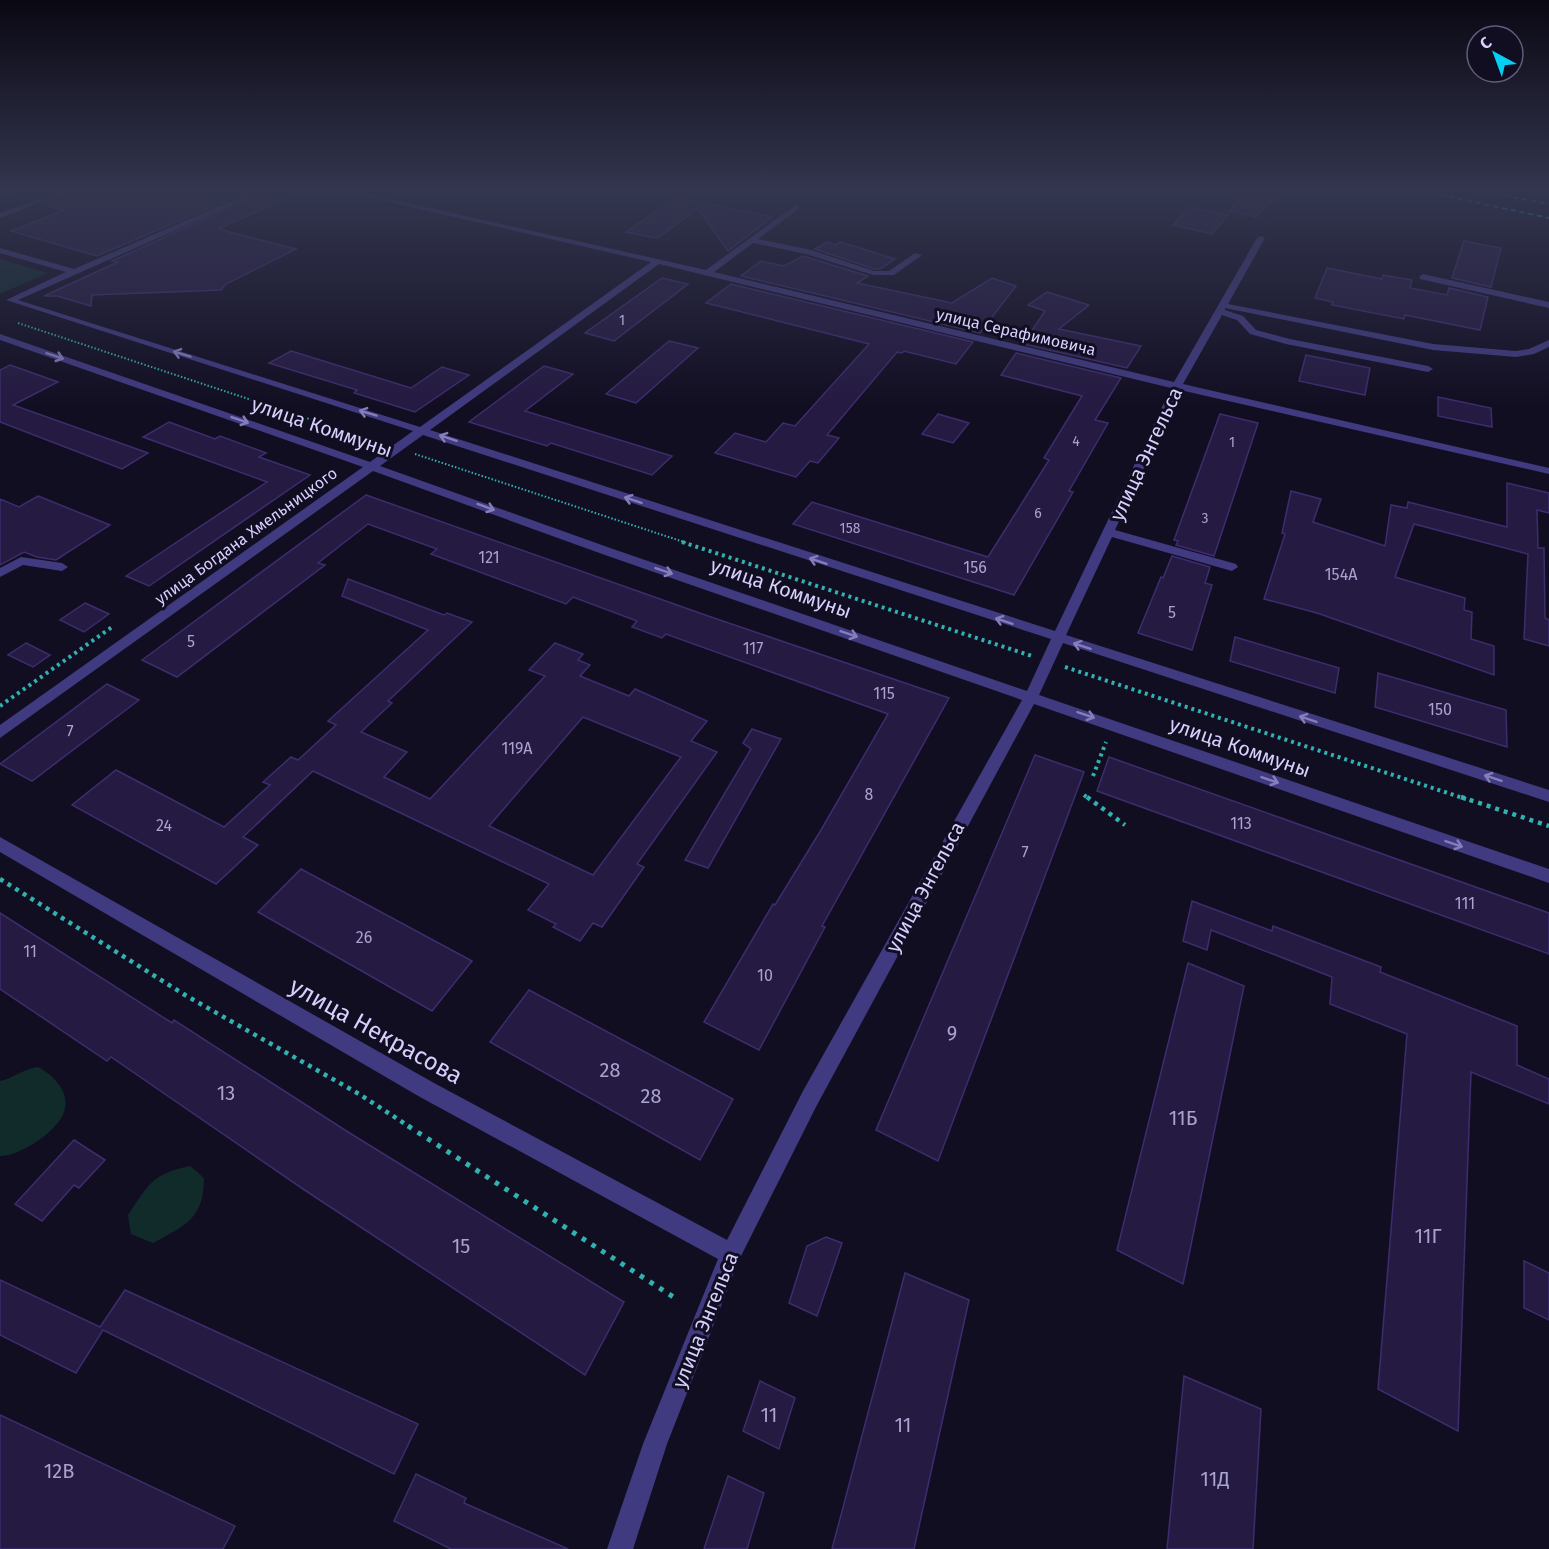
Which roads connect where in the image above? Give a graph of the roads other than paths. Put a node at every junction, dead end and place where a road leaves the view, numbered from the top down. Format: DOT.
graph roads {
  1 [pos="38,261"];
  2 [pos="99,261"];
  3 [pos="658,261"];
  4 [pos="659,261"];
  5 [pos="723,261"];
  6 [pos="837,261"];
  7 [pos="909,261"];
  8 [pos="1247,261"];
  9 [pos="74,272"];
  10 [pos="707,273"];
  11 [pos="1423,277"];
  12 [pos="1549,305"];
  13 [pos="1220,308"];
  14 [pos="0,337"];
  15 [pos="1549,343"];
  16 [pos="1428,369"];
  17 [pos="1177,386"];
  18 [pos="424,430"];
  19 [pos="372,466"];
  20 [pos="1549,471"];
  21 [pos="1109,532"];
  22 [pos="62,567"];
  23 [pos="1232,567"];
  24 [pos="0,573"];
  25 [pos="1059,639"];
  26 [pos="1031,696"];
  27 [pos="0,733"];
  28 [pos="1549,796"];
  29 [pos="0,844"];
  30 [pos="1549,876"];
  31 [pos="731,1254"];
  32 [pos="620,1549"];
  1 -- 9 [label="street"];
  2 -- 9 [label="street"];
  3 -- 18 [label="street, улица Богдана Хмельницкого"];
  4 -- 10 [label="street, улица Серафимовича"];
  5 -- 10 [label="street"];
  6 -- 7 [label="street"];
  8 -- 13 [label="street, улица Энгельса"];
  18 -- 9 [label="street, улица Коммуны, one-way"];
  10 -- 17 [label="street, улица Серафимовича"];
  11 -- 12 [label="street"];
  13 -- 15 [label="street"];
  13 -- 16 [label="street"];
  13 -- 17 [label="street, улица Энгельса"];
  14 -- 19 [label="street, улица Коммуны, one-way"];
  17 -- 20 [label="street, улица Серафимовича"];
  17 -- 21 [label="street, улица Энгельса"];
  18 -- 19 [label="street, улица Богдана Хмельницкого"];
  25 -- 18 [label="street, улица Коммуны, one-way"];
  19 -- 26 [label="street, улица Коммуны, one-way"];
  19 -- 27 [label="street, улица Богдана Хмельницкого"];
  21 -- 23 [label="street"];
  21 -- 25 [label="street, улица Энгельса"];
  22 -- 24 [label="street"];
  25 -- 26 [label="street, улица Энгельса"];
  28 -- 25 [label="street, улица Коммуны, one-way"];
  26 -- 30 [label="street, улица Коммуны, one-way"];
  26 -- 31 [label="street, улица Энгельса"];
  29 -- 31 [label="street, улица Некрасова"];
  31 -- 32 [label="street, улица Энгельса"];
}
